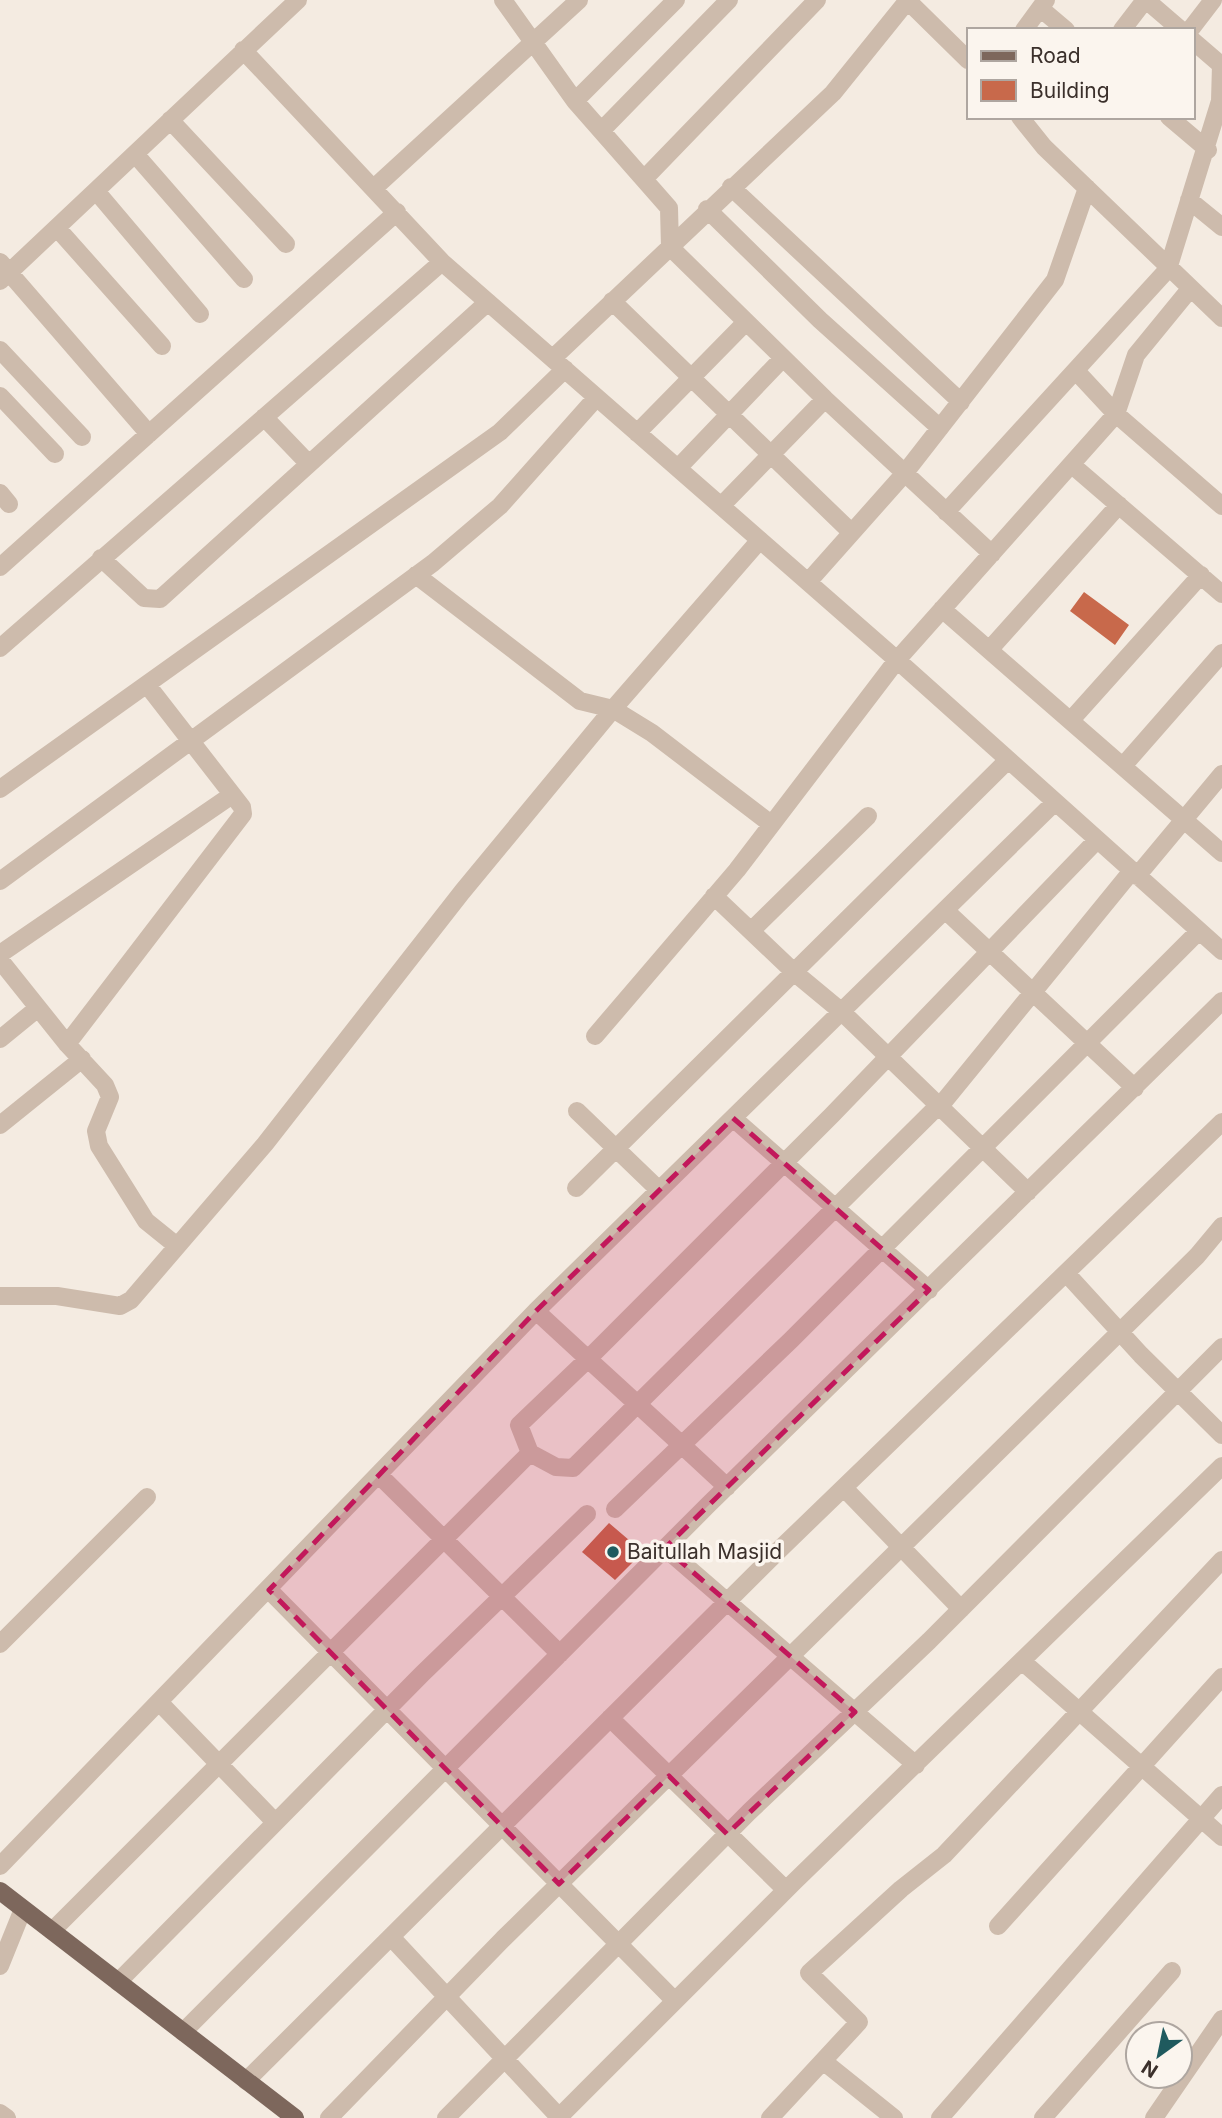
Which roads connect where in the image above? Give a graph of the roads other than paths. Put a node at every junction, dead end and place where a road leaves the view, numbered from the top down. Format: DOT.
graph roads {
  1 [pos="298,0"];
  2 [pos="503,0"];
  3 [pos="579,0"];
  4 [pos="676,0"];
  5 [pos="729,0"];
  6 [pos="817,0"];
  7 [pos="907,0"];
  8 [pos="1145,0"];
  9 [pos="1213,0"];
  10 [pos="1043,4"];
  11 [pos="1025,28"];
  12 [pos="1064,28"];
  13 [pos="1124,28"];
  14 [pos="1179,28"];
  15 [pos="1192,28"];
  16 [pos="1194,42"];
  17 [pos="532,45"];
  18 [pos="243,50"];
  19 [pos="967,59"];
  20 [pos="575,101"];
  21 [pos="1022,119"];
  22 [pos="1171,119"];
  23 [pos="170,120"];
  24 [pos="601,130"];
  25 [pos="1208,150"];
  26 [pos="135,154"];
  27 [pos="644,179"];
  28 [pos="731,187"];
  29 [pos="374,188"];
  30 [pos="1087,188"];
  31 [pos="96,191"];
  32 [pos="1189,200"];
  33 [pos="707,209"];
  34 [pos="397,212"];
  35 [pos="1222,227"];
  36 [pos="57,228"];
  37 [pos="286,244"];
  38 [pos="670,247"];
  39 [pos="442,262"];
  40 [pos="1168,270"];
  41 [pos="3,272"];
  42 [pos="244,279"];
  43 [pos="1190,289"];
  44 [pos="612,301"];
  45 [pos="488,302"];
  46 [pos="200,314"];
  47 [pos="1222,318"];
  48 [pos="746,321"];
  49 [pos="162,346"];
  50 [pos="0,350"];
  51 [pos="783,358"];
  52 [pos="559,364"];
  53 [pos="1076,371"];
  54 [pos="690,378"];
  55 [pos="0,396"];
  56 [pos="596,398"];
  57 [pos="825,399"];
  58 [pos="961,401"];
  59 [pos="1116,414"];
  60 [pos="728,415"];
  61 [pos="264,417"];
  62 [pos="940,428"];
  63 [pos="637,433"];
  64 [pos="149,434"];
  65 [pos="82,437"];
  66 [pos="54,454"];
  67 [pos="771,454"];
  68 [pos="309,464"];
  69 [pos="1072,465"];
  70 [pos="678,468"];
  71 [pos="904,474"];
  72 [pos="1119,505"];
  73 [pos="721,506"];
  74 [pos="1222,506"];
  75 [pos="946,512"];
  76 [pos="851,532"];
  77 [pos="760,540"];
  78 [pos="992,554"];
  79 [pos="101,558"];
  80 [pos="0,566"];
  81 [pos="415,575"];
  82 [pos="1201,576"];
  83 [pos="808,582"];
  84 [pos="1222,594"];
  85 [pos="942,609"];
  86 [pos="0,648"];
  87 [pos="990,649"];
  88 [pos="1222,653"];
  89 [pos="897,660"];
  90 [pos="148,686"];
  91 [pos="612,709"];
  92 [pos="1071,720"];
  93 [pos="188,741"];
  94 [pos="1008,760"];
  95 [pos="1123,766"];
  96 [pos="1222,774"];
  97 [pos="0,789"];
  98 [pos="232,794"];
  99 [pos="1055,802"];
  100 [pos="868,816"];
  101 [pos="1184,820"];
  102 [pos="771,824"];
  103 [pos="1097,841"];
  104 [pos="1222,853"];
  105 [pos="1134,874"];
  106 [pos="0,881"];
  107 [pos="715,896"];
  108 [pos="946,911"];
  109 [pos="1199,930"];
  110 [pos="751,931"];
  111 [pos="990,951"];
  112 [pos="1222,951"];
  113 [pos="0,954"];
  114 [pos="0,960"];
  115 [pos="795,973"];
  116 [pos="1035,992"];
  117 [pos="1222,1001"];
  118 [pos="38,1008"];
  119 [pos="842,1012"];
  120 [pos="595,1036"];
  121 [pos="0,1039"];
  122 [pos="1087,1042"];
  123 [pos="67,1044"];
  124 [pos="888,1058"];
  125 [pos="82,1059"];
  126 [pos="1135,1088"];
  127 [pos="937,1107"];
  128 [pos="577,1111"];
  129 [pos="733,1118"];
  130 [pos="1222,1122"];
  131 [pos="0,1125"];
  132 [pos="616,1149"];
  133 [pos="981,1149"];
  134 [pos="784,1163"];
  135 [pos="576,1188"];
  136 [pos="659,1190"];
  137 [pos="1028,1192"];
  138 [pos="836,1208"];
  139 [pos="1222,1226"];
  140 [pos="177,1246"];
  141 [pos="882,1249"];
  142 [pos="1066,1273"];
  143 [pos="929,1290"];
  144 [pos="0,1296"];
  145 [pos="536,1311"];
  146 [pos="1119,1332"];
  147 [pos="1222,1347"];
  148 [pos="588,1359"];
  149 [pos="1177,1392"];
  150 [pos="637,1404"];
  151 [pos="1222,1436"];
  152 [pos="682,1445"];
  153 [pos="530,1453"];
  154 [pos="1222,1466"];
  155 [pos="379,1475"];
  156 [pos="727,1487"];
  157 [pos="844,1488"];
  158 [pos="147,1497"];
  159 [pos="615,1509"];
  160 [pos="587,1514"];
  161 [pos="443,1539"];
  162 [pos="665,1548"];
  163 [pos="902,1548"];
  164 [pos="1222,1560"];
  165 [pos="269,1590"];
  166 [pos="501,1596"];
  167 [pos="727,1601"];
  168 [pos="961,1609"];
  169 [pos="0,1644"];
  170 [pos="331,1652"];
  171 [pos="560,1654"];
  172 [pos="791,1657"];
  173 [pos="1023,1662"];
  174 [pos="1222,1677"];
  175 [pos="160,1703"];
  176 [pos="387,1709"];
  177 [pos="855,1712"];
  178 [pos="1079,1713"];
  179 [pos="610,1718"];
  180 [pos="219,1764"];
  181 [pos="916,1765"];
  182 [pos="1141,1767"];
  183 [pos="446,1769"];
  184 [pos="669,1776"];
  185 [pos="1222,1795"];
  186 [pos="1201,1819"];
  187 [pos="275,1822"];
  188 [pos="503,1827"];
  189 [pos="727,1834"];
  190 [pos="1222,1837"];
  191 [pos="0,1866"];
  192 [pos="559,1884"];
  193 [pos="786,1890"];
  194 [pos="0,1891"];
  195 [pos="23,1909"];
  196 [pos="998,1926"];
  197 [pos="52,1931"];
  198 [pos="391,1937"];
  199 [pos="619,1943"];
  200 [pos="0,1966"];
  201 [pos="1172,1971"];
  202 [pos="118,1982"];
  203 [pos="446,1997"];
  204 [pos="675,2001"];
  205 [pos="1222,2019"];
  206 [pos="183,2032"];
  207 [pos="505,2059"];
  208 [pos="823,2061"];
  209 [pos="246,2081"];
  210 [pos="0,2113"];
  211 [pos="7,2118"];
  212 [pos="295,2118"];
  213 [pos="329,2118"];
  214 [pos="446,2118"];
  215 [pos="558,2118"];
  216 [pos="769,2118"];
  217 [pos="894,2118"];
  218 [pos="940,2118"];
  219 [pos="1043,2118"];
  220 [pos="1154,2118"];
  1 -- 18 [label="street"];
  2 -- 17 [label="street"];
  3 -- 17 [label="street"];
  4 -- 20 [label="street"];
  5 -- 24 [label="street"];
  6 -- 27 [label="street"];
  7 -- 19 [label="street"];
  7 -- 28 [label="street"];
  8 -- 13 [label="street"];
  8 -- 14 [label="street"];
  9 -- 15 [label="street"];
  10 -- 11 [label="street"];
  10 -- 12 [label="street"];
  16 -- 25 [label="street"];
  17 -- 20 [label="street"];
  17 -- 29 [label="street"];
  18 -- 23 [label="street"];
  18 -- 29 [label="street"];
  20 -- 24 [label="street"];
  21 -- 30 [label="street"];
  22 -- 25 [label="street"];
  23 -- 26 [label="street"];
  23 -- 37 [label="street"];
  24 -- 27 [label="street"];
  25 -- 32 [label="street"];
  26 -- 31 [label="street"];
  26 -- 42 [label="street"];
  27 -- 38 [label="street"];
  28 -- 33 [label="street"];
  28 -- 58 [label="street"];
  29 -- 34 [label="street"];
  30 -- 40 [label="street"];
  30 -- 58 [label="street"];
  31 -- 36 [label="street"];
  31 -- 46 [label="street"];
  32 -- 35 [label="street"];
  32 -- 40 [label="street"];
  33 -- 38 [label="street"];
  33 -- 62 [label="street"];
  34 -- 39 [label="street"];
  34 -- 64 [label="street"];
  36 -- 41 [label="street"];
  36 -- 49 [label="street"];
  38 -- 44 [label="street"];
  38 -- 48 [label="street"];
  39 -- 45 [label="street"];
  39 -- 61 [label="street"];
  40 -- 43 [label="street"];
  40 -- 53 [label="street"];
  41 -- 64 [label="street"];
  43 -- 47 [label="street"];
  43 -- 59 [label="street"];
  44 -- 52 [label="street"];
  44 -- 54 [label="street"];
  45 -- 52 [label="street"];
  45 -- 68 [label="street"];
  48 -- 51 [label="street"];
  48 -- 54 [label="street"];
  50 -- 65 [label="street"];
  51 -- 57 [label="street"];
  51 -- 60 [label="street"];
  52 -- 56 [label="street"];
  52 -- 90 [label="street"];
  53 -- 59 [label="street"];
  53 -- 75 [label="street"];
  54 -- 60 [label="street"];
  54 -- 63 [label="street"];
  55 -- 66 [label="street"];
  56 -- 63 [label="street"];
  56 -- 81 [label="street"];
  57 -- 67 [label="street"];
  57 -- 71 [label="street"];
  58 -- 62 [label="street"];
  59 -- 69 [label="street"];
  59 -- 74 [label="street"];
  60 -- 67 [label="street"];
  60 -- 70 [label="street"];
  61 -- 68 [label="street"];
  61 -- 79 [label="street"];
  62 -- 71 [label="street"];
  63 -- 70 [label="street"];
  64 -- 80 [label="street"];
  67 -- 73 [label="street"];
  67 -- 76 [label="street"];
  68 -- 79 [label="street"];
  69 -- 72 [label="street"];
  69 -- 78 [label="street"];
  70 -- 73 [label="street"];
  71 -- 75 [label="street"];
  71 -- 76 [label="street"];
  72 -- 82 [label="street"];
  72 -- 87 [label="street"];
  73 -- 77 [label="street"];
  75 -- 78 [label="street"];
  76 -- 83 [label="street"];
  77 -- 83 [label="street"];
  77 -- 91 [label="street"];
  78 -- 85 [label="street"];
  79 -- 86 [label="street"];
  81 -- 91 [label="street"];
  81 -- 93 [label="street"];
  82 -- 84 [label="street"];
  82 -- 92 [label="street"];
  83 -- 89 [label="street"];
  85 -- 87 [label="street"];
  85 -- 89 [label="street"];
  87 -- 92 [label="street"];
  88 -- 95 [label="street"];
  89 -- 94 [label="street"];
  89 -- 102 [label="street"];
  90 -- 93 [label="street"];
  90 -- 97 [label="street"];
  91 -- 102 [label="street"];
  91 -- 140 [label="street"];
  92 -- 95 [label="street"];
  93 -- 98 [label="street"];
  93 -- 106 [label="street"];
  94 -- 99 [label="street"];
  94 -- 115 [label="street"];
  95 -- 101 [label="street"];
  96 -- 101 [label="street"];
  98 -- 113 [label="street"];
  98 -- 123 [label="street"];
  99 -- 103 [label="street"];
  99 -- 108 [label="street"];
  100 -- 110 [label="street"];
  101 -- 104 [label="street"];
  101 -- 105 [label="street"];
  102 -- 107 [label="street"];
  103 -- 105 [label="street"];
  103 -- 111 [label="street"];
  105 -- 109 [label="street"];
  105 -- 116 [label="street"];
  107 -- 110 [label="street"];
  107 -- 120 [label="street"];
  108 -- 111 [label="street"];
  108 -- 119 [label="street"];
  109 -- 112 [label="street"];
  109 -- 122 [label="street"];
  110 -- 115 [label="street"];
  111 -- 116 [label="street"];
  111 -- 124 [label="street"];
  114 -- 118 [label="street"];
  115 -- 119 [label="street"];
  115 -- 132 [label="street"];
  116 -- 122 [label="street"];
  116 -- 127 [label="street"];
  117 -- 126 [label="street"];
  118 -- 121 [label="street"];
  118 -- 123 [label="street"];
  119 -- 124 [label="street"];
  119 -- 129 [label="street"];
  122 -- 126 [label="street"];
  122 -- 133 [label="street"];
  123 -- 125 [label="street"];
  124 -- 127 [label="street"];
  124 -- 134 [label="street"];
  125 -- 131 [label="street"];
  125 -- 140 [label="street"];
  126 -- 137 [label="street"];
  127 -- 133 [label="street"];
  127 -- 138 [label="street"];
  128 -- 132 [label="street"];
  129 -- 134 [label="street"];
  129 -- 136 [label="street"];
  130 -- 142 [label="street"];
  132 -- 135 [label="street"];
  132 -- 136 [label="street"];
  133 -- 137 [label="street"];
  133 -- 141 [label="street"];
  134 -- 138 [label="street"];
  134 -- 148 [label="street"];
  136 -- 145 [label="street"];
  137 -- 143 [label="street"];
  138 -- 141 [label="street"];
  138 -- 150 [label="street"];
  139 -- 146 [label="street"];
  140 -- 144 [label="street"];
  141 -- 143 [label="street"];
  141 -- 152 [label="street"];
  142 -- 146 [label="street"];
  142 -- 157 [label="street"];
  143 -- 156 [label="street"];
  145 -- 148 [label="street"];
  145 -- 155 [label="street"];
  146 -- 149 [label="street"];
  146 -- 163 [label="street"];
  147 -- 149 [label="street"];
  148 -- 150 [label="street"];
  148 -- 153 [label="street"];
  149 -- 151 [label="street"];
  149 -- 168 [label="street"];
  150 -- 152 [label="street"];
  150 -- 153 [label="street"];
  152 -- 156 [label="street"];
  152 -- 159 [label="street"];
  153 -- 161 [label="street"];
  154 -- 173 [label="street"];
  155 -- 161 [label="street"];
  155 -- 165 [label="street"];
  156 -- 162 [label="street"];
  157 -- 163 [label="street"];
  157 -- 167 [label="street"];
  158 -- 169 [label="street"];
  160 -- 166 [label="street"];
  161 -- 166 [label="street"];
  161 -- 170 [label="street"];
  162 -- 167 [label="street"];
  162 -- 171 [label="street"];
  163 -- 168 [label="street"];
  163 -- 172 [label="street"];
  164 -- 178 [label="street"];
  165 -- 170 [label="street"];
  165 -- 175 [label="street"];
  166 -- 171 [label="street"];
  166 -- 176 [label="street"];
  167 -- 172 [label="street"];
  167 -- 179 [label="street"];
  168 -- 177 [label="street"];
  170 -- 176 [label="street"];
  170 -- 180 [label="street"];
  171 -- 183 [label="street"];
  172 -- 177 [label="street"];
  172 -- 184 [label="street"];
  173 -- 178 [label="street"];
  173 -- 181 [label="street"];
  174 -- 182 [label="street"];
  175 -- 180 [label="street"];
  175 -- 191 [label="street"];
  176 -- 183 [label="street"];
  176 -- 187 [label="street"];
  177 -- 181 [label="street"];
  177 -- 189 [label="street"];
  178 -- 182 [label="street"];
  178 -- 208 [label="street"];
  179 -- 184 [label="street"];
  179 -- 188 [label="street"];
  180 -- 187 [label="street"];
  180 -- 197 [label="street"];
  181 -- 193 [label="street"];
  182 -- 186 [label="street"];
  182 -- 196 [label="street"];
  183 -- 188 [label="street"];
  183 -- 206 [label="street"];
  184 -- 189 [label="street"];
  184 -- 192 [label="street"];
  185 -- 186 [label="street"];
  186 -- 190 [label="street"];
  186 -- 218 [label="street"];
  187 -- 202 [label="street"];
  188 -- 192 [label="street"];
  188 -- 198 [label="street"];
  189 -- 193 [label="street"];
  189 -- 199 [label="street"];
  192 -- 199 [label="street"];
  192 -- 203 [label="street"];
  193 -- 204 [label="street"];
  194 -- 195 [label="main road"];
  195 -- 197 [label="main road"];
  195 -- 200 [label="street"];
  197 -- 202 [label="main road"];
  198 -- 203 [label="street"];
  198 -- 209 [label="street"];
  199 -- 204 [label="street"];
  199 -- 207 [label="street"];
  201 -- 219 [label="street"];
  202 -- 206 [label="main road"];
  203 -- 207 [label="street"];
  203 -- 213 [label="street"];
  204 -- 215 [label="street"];
  205 -- 220 [label="street"];
  206 -- 209 [label="main road"];
  207 -- 214 [label="street"];
  207 -- 215 [label="street"];
  208 -- 216 [label="street"];
  208 -- 217 [label="street"];
  209 -- 212 [label="main road"];
  210 -- 211 [label="street"];
}
